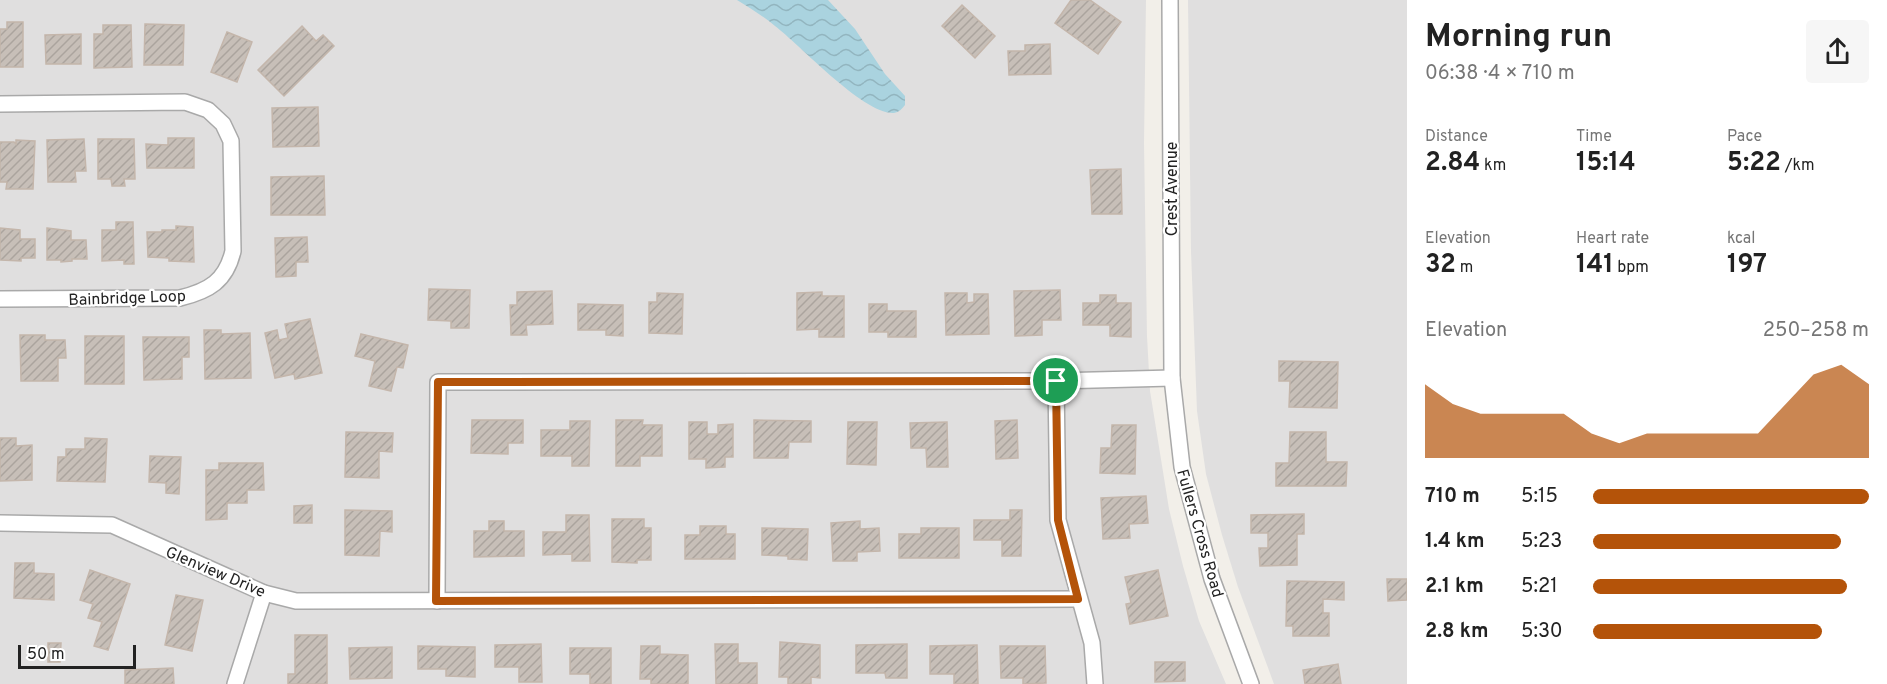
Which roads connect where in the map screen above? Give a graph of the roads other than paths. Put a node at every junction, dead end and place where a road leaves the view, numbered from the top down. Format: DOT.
graph roads {
  1 [pos="1170,0"];
  2 [pos="0,104"];
  3 [pos="0,299"];
  4 [pos="1172,378"];
  5 [pos="1056,381"];
  6 [pos="0,523"];
  7 [pos="264,593"];
  8 [pos="1078,599"];
  9 [pos="436,601"];
  10 [pos="234,684"];
  11 [pos="1095,684"];
  12 [pos="1251,684"];
  1 -- 4 [label="street, Crest Avenue"];
  2 -- 3 [label="street, Bainbridge Loop"];
  4 -- 5 [label="street"];
  4 -- 12 [label="street, Fullers Cross Road"];
  5 -- 8 [label="street"];
  5 -- 9 [label="street"];
  6 -- 7 [label="street, Glenview Drive"];
  7 -- 9 [label="street, Glenview Drive"];
  7 -- 10 [label="street"];
  8 -- 9 [label="street, Glenview Drive"];
  8 -- 11 [label="street"];
}
